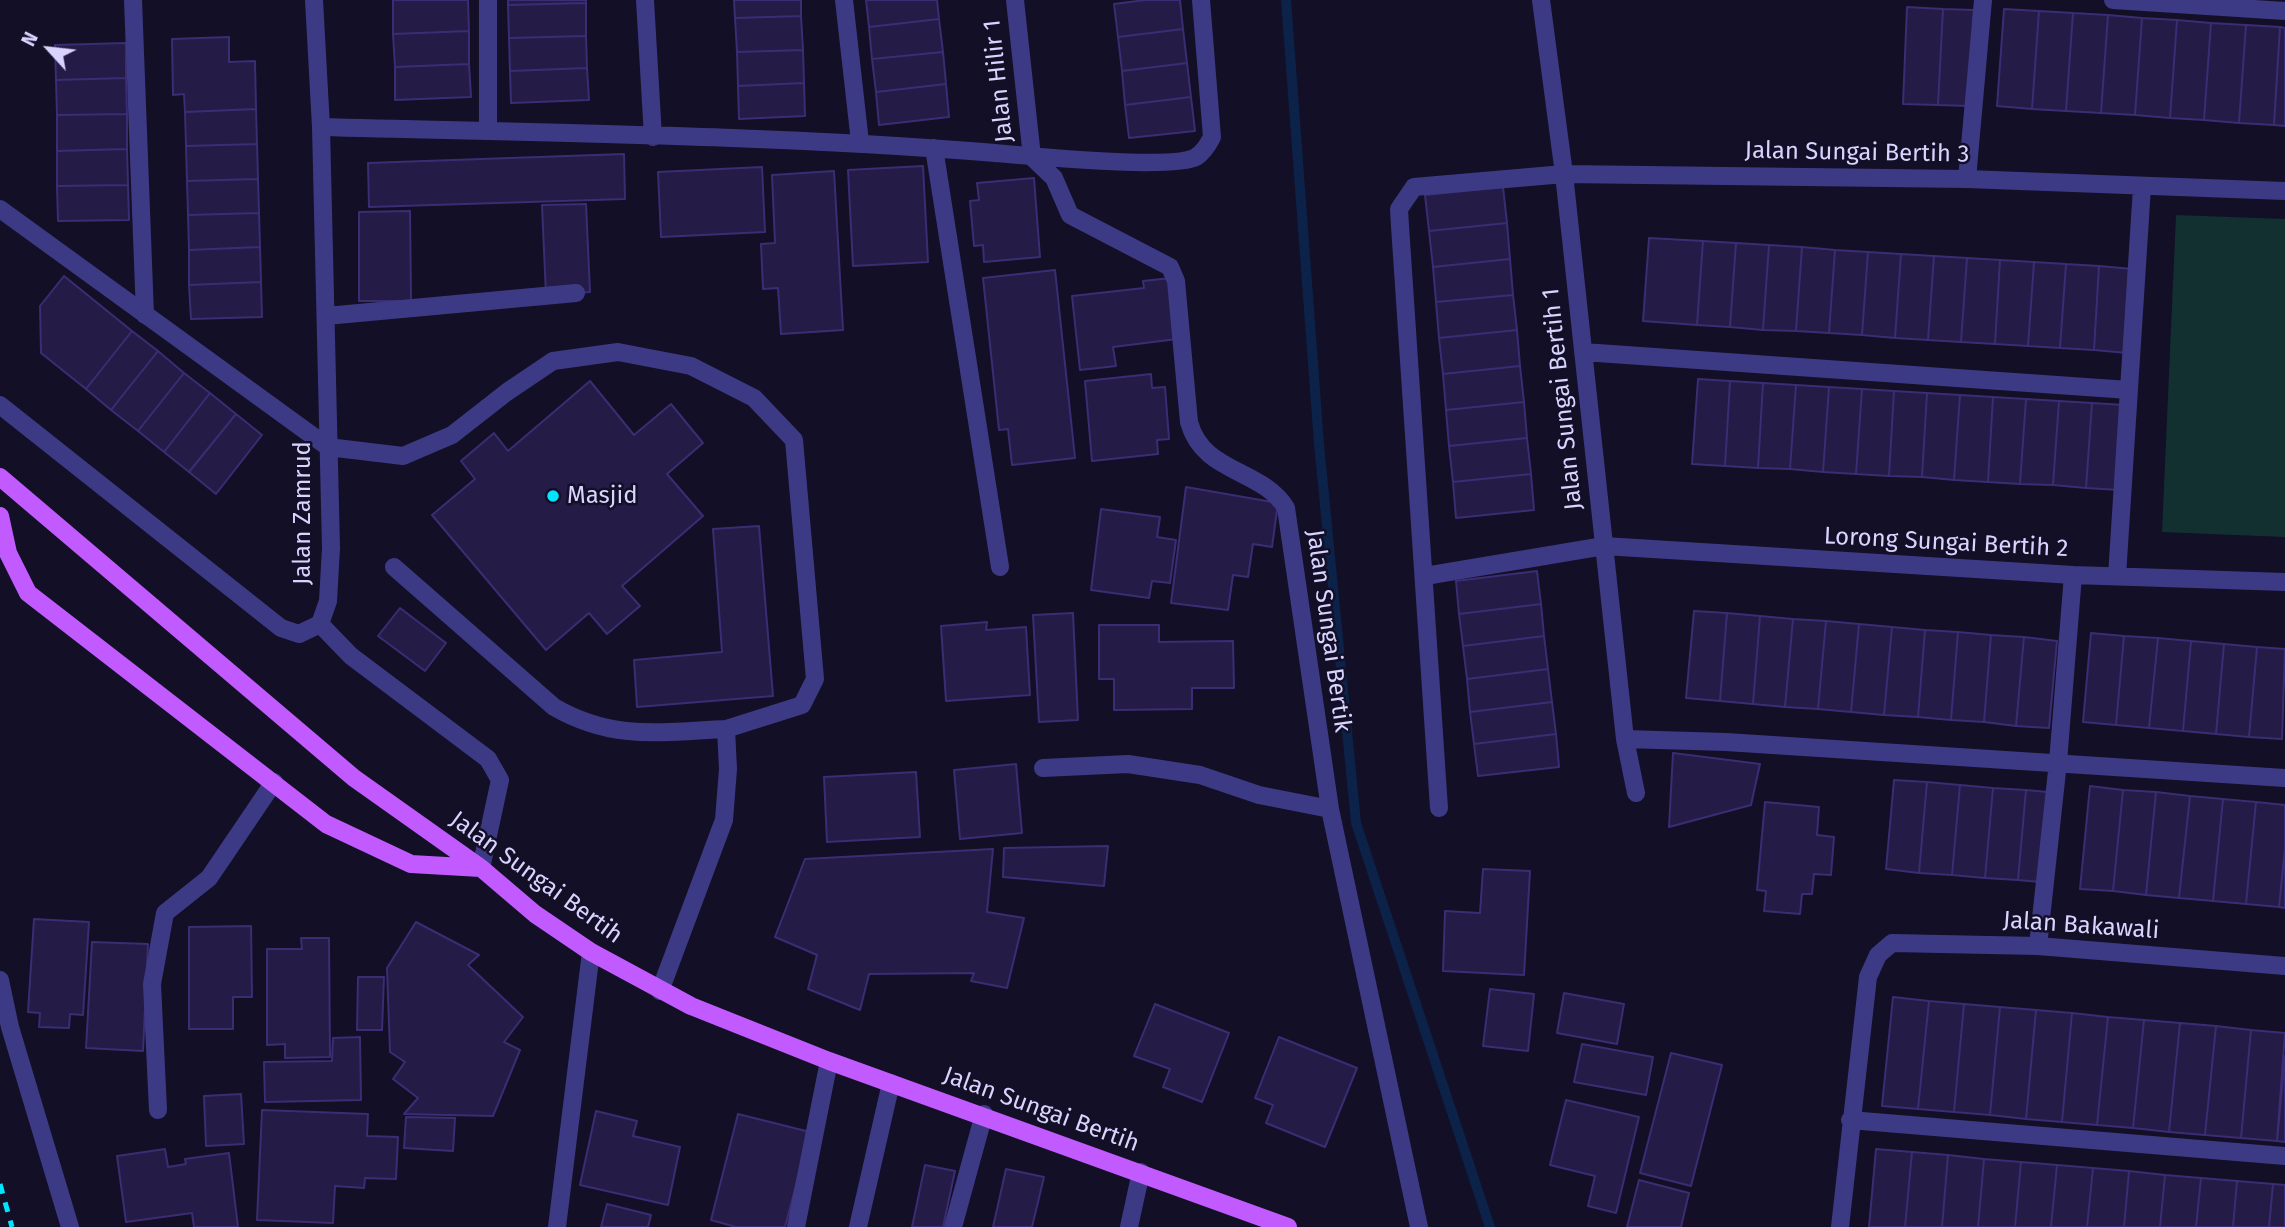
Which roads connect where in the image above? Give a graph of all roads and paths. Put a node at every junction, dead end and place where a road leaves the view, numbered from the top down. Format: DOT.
graph roads {
  1 [pos="133,0"];
  2 [pos="314,0"];
  3 [pos="488,0"];
  4 [pos="645,0"];
  5 [pos="844,0"];
  6 [pos="1015,0"];
  7 [pos="1201,0"];
  8 [pos="1542,0"];
  9 [pos="1983,0"];
  10 [pos="2113,0"];
  11 [pos="2285,10"];
  12 [pos="321,127"];
  13 [pos="488,131"];
  14 [pos="653,137"];
  15 [pos="860,142"];
  16 [pos="934,148"];
  17 [pos="1032,156"];
  18 [pos="1564,174"];
  19 [pos="1967,179"];
  20 [pos="2142,187"];
  21 [pos="2285,191"];
  22 [pos="0,209"];
  23 [pos="576,293"];
  24 [pos="145,315"];
  25 [pos="326,316"];
  26 [pos="1583,352"];
  27 [pos="2129,390"];
  28 [pos="0,405"];
  29 [pos="328,447"];
  30 [pos="0,477"];
  31 [pos="0,516"];
  32 [pos="1604,546"];
  33 [pos="394,566"];
  34 [pos="1000,567"];
  35 [pos="2073,575"];
  36 [pos="1425,576"];
  37 [pos="2117,576"];
  38 [pos="2285,582"];
  39 [pos="320,624"];
  40 [pos="726,729"];
  41 [pos="1625,739"];
  42 [pos="2058,762"];
  43 [pos="1043,768"];
  44 [pos="2285,778"];
  45 [pos="274,782"];
  46 [pos="1636,793"];
  47 [pos="1439,808"];
  48 [pos="1330,809"];
  49 [pos="481,868"];
  50 [pos="2038,946"];
  51 [pos="591,952"];
  52 [pos="2285,966"];
  53 [pos="0,980"];
  54 [pos="660,991"];
  55 [pos="829,1061"];
  56 [pos="891,1083"];
  57 [pos="158,1110"];
  58 [pos="984,1114"];
  59 [pos="1850,1120"];
  60 [pos="2285,1156"];
  61 [pos="1141,1172"];
  62 [pos="70,1227"];
  63 [pos="557,1227"];
  64 [pos="796,1227"];
  65 [pos="859,1227"];
  66 [pos="953,1227"];
  67 [pos="1129,1227"];
  68 [pos="1288,1227"];
  69 [pos="1419,1227"];
  70 [pos="1840,1227"];
  1 -- 24 [label="street"];
  2 -- 12 [label="street, Jalan Zamrud"];
  3 -- 13 [label="street"];
  4 -- 14 [label="street"];
  5 -- 15 [label="street"];
  6 -- 17 [label="street, Jalan Hilir 1"];
  7 -- 17 [label="street"];
  8 -- 18 [label="street, Jalan Sungai Bertih 1"];
  9 -- 19 [label="street"];
  10 -- 11 [label="street"];
  12 -- 13 [label="street"];
  12 -- 25 [label="street, Jalan Zamrud"];
  13 -- 14 [label="street"];
  14 -- 15 [label="street"];
  15 -- 16 [label="street"];
  16 -- 17 [label="street"];
  16 -- 34 [label="street"];
  17 -- 48 [label="street, Jalan Sungai Bertik"];
  18 -- 19 [label="street, Jalan Sungai Bertih 3"];
  18 -- 26 [label="street, Jalan Sungai Bertih 1"];
  18 -- 36 [label="street, Jalan Sungai Bertih 3"];
  19 -- 20 [label="street, Jalan Sungai Bertih 3"];
  20 -- 21 [label="street, Jalan Sungai Bertih 3"];
  20 -- 27 [label="street"];
  22 -- 24 [label="street"];
  23 -- 25 [label="street"];
  24 -- 29 [label="street"];
  25 -- 29 [label="street, Jalan Zamrud"];
  26 -- 27 [label="street"];
  26 -- 32 [label="street, Jalan Sungai Bertih 1"];
  27 -- 37 [label="street"];
  28 -- 39 [label="street"];
  29 -- 39 [label="street, Jalan Zamrud"];
  29 -- 40 [label="street"];
  30 -- 49 [label="main road, Jalan Sungai Bertih"];
  31 -- 45 [label="main road"];
  32 -- 35 [label="street, Lorong Sungai Bertih 2"];
  32 -- 36 [label="street, Lorong Sungai Bertih 2"];
  32 -- 41 [label="street, Jalan Sungai Bertih 1"];
  33 -- 40 [label="street"];
  35 -- 37 [label="street, Lorong Sungai Bertih 2"];
  35 -- 42 [label="street"];
  36 -- 47 [label="street"];
  37 -- 38 [label="street, Lorong Sungai Bertih 2"];
  39 -- 49 [label="street"];
  40 -- 54 [label="street"];
  41 -- 42 [label="street"];
  41 -- 46 [label="street, Jalan Sungai Bertih 1"];
  42 -- 44 [label="street"];
  42 -- 50 [label="street"];
  43 -- 48 [label="street"];
  45 -- 49 [label="main road"];
  45 -- 57 [label="street"];
  48 -- 69 [label="street, Jalan Sungai Bertik"];
  49 -- 51 [label="main road, Jalan Sungai Bertih"];
  50 -- 52 [label="street, Jalan Bakawali"];
  50 -- 59 [label="street, Jalan Bakawali"];
  51 -- 54 [label="main road, Jalan Sungai Bertih"];
  51 -- 63 [label="street"];
  53 -- 62 [label="street"];
  54 -- 55 [label="main road, Jalan Sungai Bertih"];
  55 -- 56 [label="main road, Jalan Sungai Bertih"];
  55 -- 64 [label="street"];
  56 -- 58 [label="main road, Jalan Sungai Bertih"];
  56 -- 65 [label="street"];
  58 -- 61 [label="main road, Jalan Sungai Bertih"];
  58 -- 66 [label="street"];
  59 -- 60 [label="street"];
  59 -- 70 [label="street"];
  61 -- 67 [label="street"];
  61 -- 68 [label="main road, Jalan Sungai Bertih"];
}
